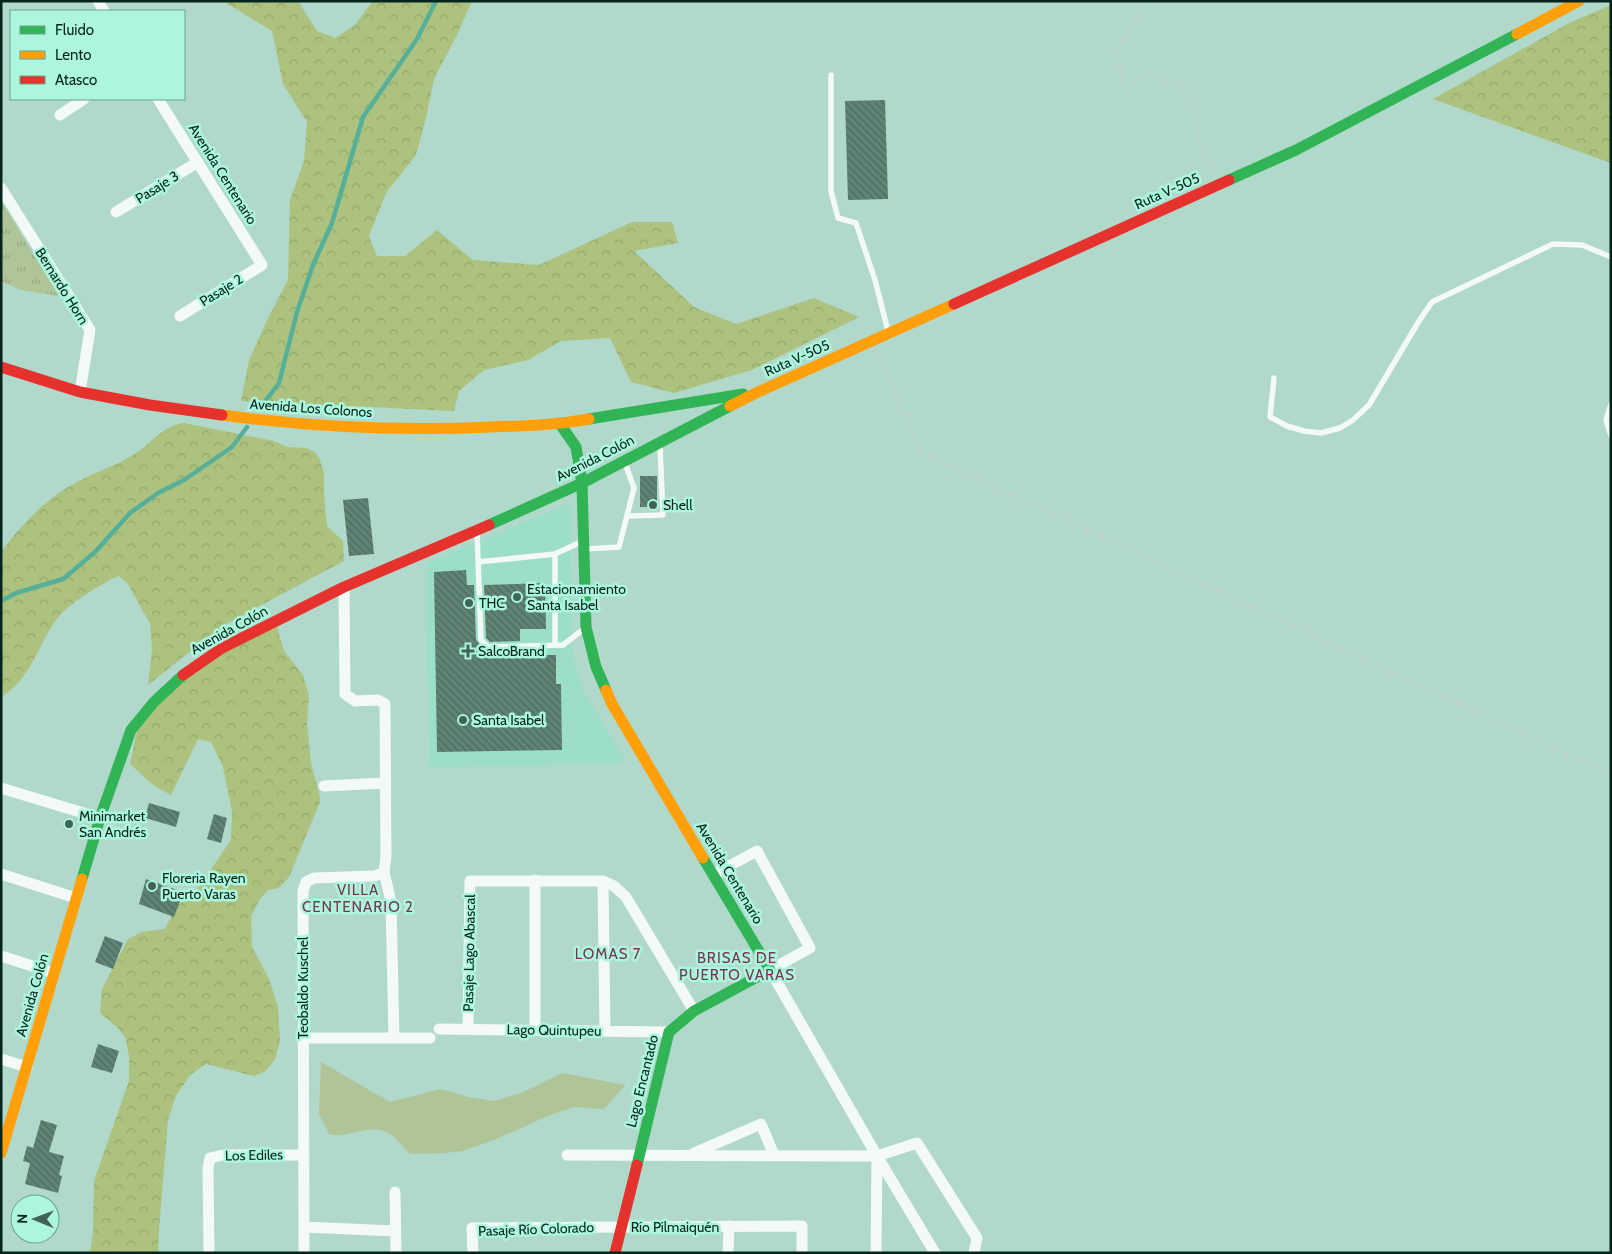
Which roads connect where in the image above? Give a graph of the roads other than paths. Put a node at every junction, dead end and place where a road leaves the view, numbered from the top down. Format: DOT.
graph roads {
  1 [pos="1580,1"];
  2 [pos="830,75"];
  3 [pos="82,100"];
  4 [pos="159,100"];
  5 [pos="60,115"];
  6 [pos="198,162"];
  7 [pos="1,188"];
  8 [pos="116,212"];
  9 [pos="1611,257"];
  10 [pos="262,265"];
  11 [pos="180,316"];
  12 [pos="888,333"];
  13 [pos="1,367"];
  14 [pos="1274,378"];
  15 [pos="80,392"];
  16 [pos="758,392"];
  17 [pos="1611,404"];
  18 [pos="560,424"];
  19 [pos="1611,436"];
  20 [pos="660,443"];
  21 [pos="624,461"];
  22 [pos="582,483"];
  23 [pos="627,516"];
  24 [pos="477,531"];
  25 [pos="583,545"];
  26 [pos="555,554"];
  27 [pos="478,562"];
  28 [pos="344,587"];
  29 [pos="586,627"];
  30 [pos="555,646"];
  31 [pos="385,783"];
  32 [pos="324,786"];
  33 [pos="1,788"];
  34 [pos="100,818"];
  35 [pos="384,872"];
  36 [pos="1,874"];
  37 [pos="714,874"];
  38 [pos="535,880"];
  39 [pos="604,881"];
  40 [pos="76,898"];
  41 [pos="1,956"];
  42 [pos="770,970"];
  43 [pos="54,973"];
  44 [pos="694,1011"];
  45 [pos="440,1029"];
  46 [pos="468,1029"];
  47 [pos="535,1030"];
  48 [pos="605,1031"];
  49 [pos="669,1032"];
  50 [pos="303,1038"];
  51 [pos="394,1038"];
  52 [pos="430,1038"];
  53 [pos="1,1059"];
  54 [pos="27,1067"];
  55 [pos="1,1153"];
  56 [pos="304,1155"];
  57 [pos="567,1155"];
  58 [pos="774,1155"];
  59 [pos="639,1156"];
  60 [pos="688,1156"];
  61 [pos="877,1156"];
  62 [pos="395,1192"];
  63 [pos="729,1226"];
  64 [pos="622,1227"];
  65 [pos="304,1228"];
  66 [pos="395,1231"];
  67 [pos="209,1253"];
  68 [pos="304,1253"];
  69 [pos="396,1253"];
  70 [pos="473,1253"];
  71 [pos="615,1253"];
  72 [pos="728,1253"];
  73 [pos="802,1253"];
  74 [pos="876,1253"];
  75 [pos="935,1253"];
  76 [pos="974,1253"];
  1 -- 12 [label="main road, Ruta V-505"];
  2 -- 12 [label="lane"];
  3 -- 5 [label="street"];
  4 -- 6 [label="street, Avenida Centenario"];
  6 -- 8 [label="street, Pasaje 3"];
  6 -- 10 [label="street, Avenida Centenario"];
  7 -- 15 [label="street, Bernardo Horn"];
  9 -- 14 [label="lane"];
  10 -- 11 [label="street, Pasaje 2"];
  12 -- 16 [label="main road, Ruta V-505"];
  13 -- 15 [label="main road, Avenida Los Colonos"];
  15 -- 18 [label="main road, Avenida Los Colonos"];
  16 -- 18 [label="main road, Avenida Los Colonos"];
  16 -- 20 [label="main road, Avenida Colón"];
  17 -- 19 [label="lane"];
  18 -- 22 [label="main road"];
  20 -- 21 [label="main road, Avenida Colón"];
  20 -- 23 [label="lane"];
  21 -- 22 [label="main road, Avenida Colón"];
  21 -- 23 [label="lane"];
  22 -- 24 [label="main road, Avenida Colón"];
  22 -- 25 [label="main road, Avenida Centenario"];
  23 -- 25 [label="lane"];
  24 -- 27 [label="lane"];
  24 -- 28 [label="main road, Avenida Colón"];
  25 -- 26 [label="lane"];
  25 -- 29 [label="main road, Avenida Centenario"];
  26 -- 27 [label="lane"];
  26 -- 30 [label="lane"];
  27 -- 30 [label="lane"];
  28 -- 31 [label="street"];
  28 -- 34 [label="main road, Avenida Colón"];
  29 -- 30 [label="lane"];
  29 -- 37 [label="main road, Avenida Centenario"];
  31 -- 32 [label="street"];
  31 -- 35 [label="street"];
  33 -- 34 [label="street"];
  34 -- 40 [label="main road, Avenida Colón"];
  35 -- 50 [label="street, Teobaldo Kuschel"];
  35 -- 51 [label="street"];
  36 -- 40 [label="street"];
  37 -- 42 [label="main road, Avenida Centenario"];
  37 -- 42 [label="street"];
  38 -- 39 [label="street"];
  38 -- 46 [label="street, Pasaje Lago Abascal"];
  38 -- 47 [label="street"];
  39 -- 44 [label="street"];
  39 -- 48 [label="street"];
  40 -- 43 [label="main road, Avenida Colón"];
  41 -- 43 [label="street"];
  42 -- 44 [label="main road, Lago Encantado"];
  42 -- 61 [label="street, Avenida Centenario"];
  43 -- 54 [label="main road, Avenida Colón"];
  44 -- 49 [label="main road, Lago Encantado"];
  45 -- 46 [label="street, Lago Quintupeu"];
  46 -- 47 [label="street, Lago Quintupeu"];
  47 -- 48 [label="street, Lago Quintupeu"];
  48 -- 49 [label="street, Lago Quintupeu"];
  49 -- 59 [label="main road, Lago Encantado"];
  50 -- 51 [label="street"];
  50 -- 56 [label="street, Teobaldo Kuschel"];
  51 -- 52 [label="street"];
  53 -- 54 [label="street"];
  54 -- 55 [label="main road, Avenida Colón"];
  56 -- 65 [label="street, Teobaldo Kuschel"];
  56 -- 67 [label="street, Los Ediles"];
  57 -- 59 [label="street"];
  58 -- 60 [label="street"];
  58 -- 60 [label="street"];
  58 -- 61 [label="street"];
  59 -- 60 [label="street"];
  59 -- 64 [label="main road, Lago Encantado"];
  61 -- 74 [label="street"];
  61 -- 75 [label="street, Avenida Centenario"];
  61 -- 76 [label="street"];
  62 -- 66 [label="street"];
  63 -- 64 [label="street, Río Pilmaiquén"];
  63 -- 72 [label="street"];
  63 -- 73 [label="street, Río Pilmaiquén"];
  64 -- 70 [label="street, Pasaje Río Colorado"];
  64 -- 71 [label="main road, Lago Encantado"];
  65 -- 66 [label="street"];
  65 -- 68 [label="street, Teobaldo Kuschel"];
  66 -- 69 [label="street"];
}
